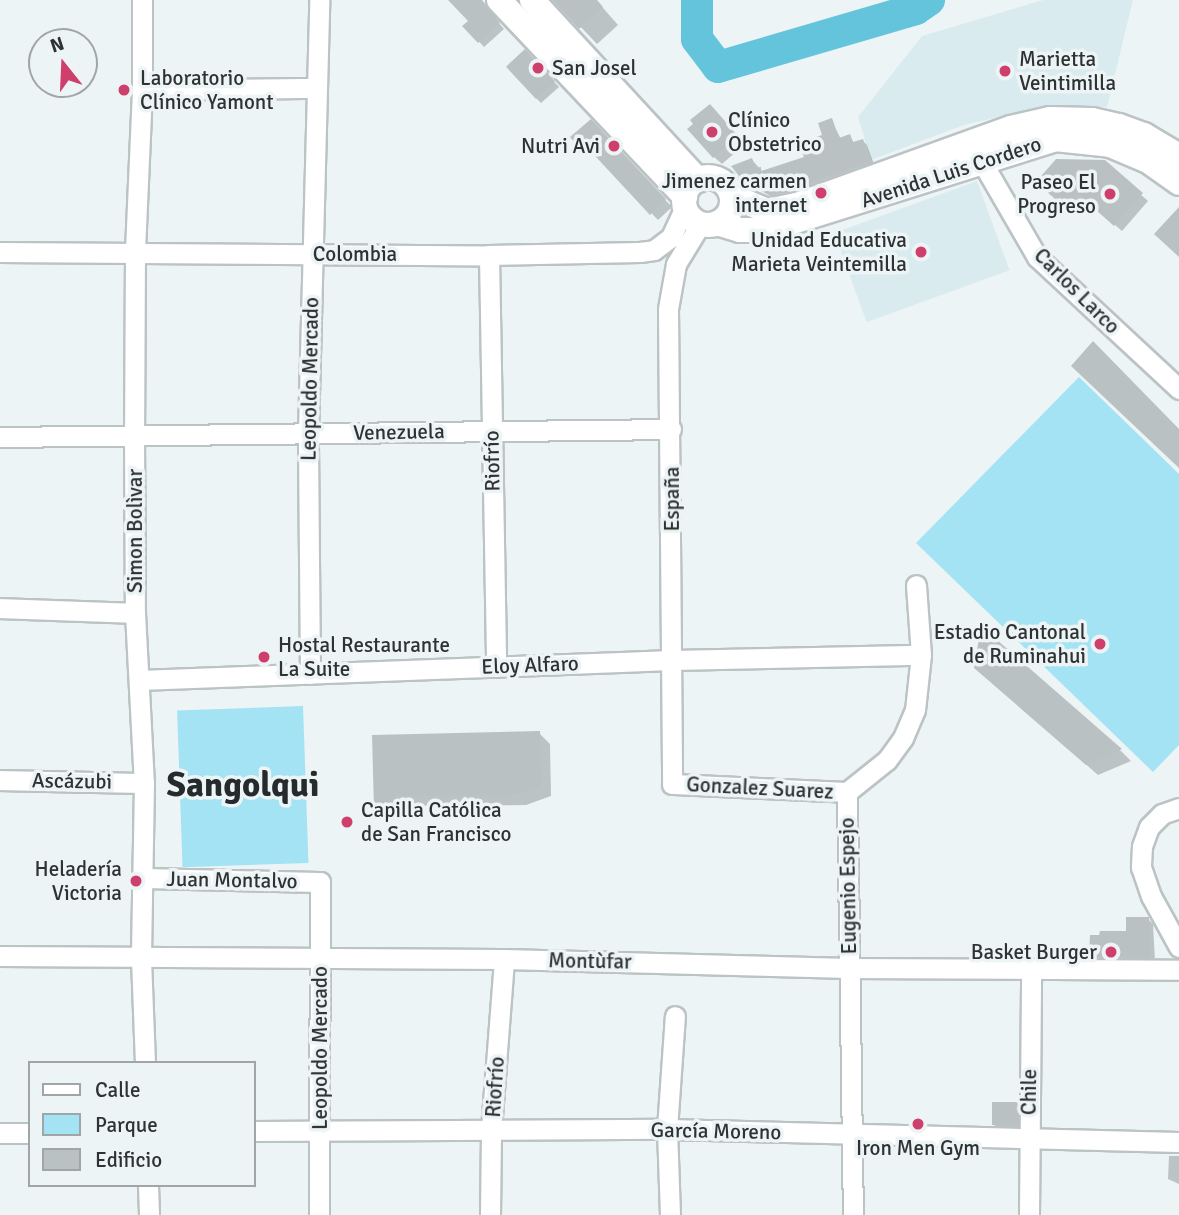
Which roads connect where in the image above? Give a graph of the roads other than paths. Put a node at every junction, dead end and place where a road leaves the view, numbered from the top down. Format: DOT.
graph roads {
  1 [pos="142,0"];
  2 [pos="319,0"];
  3 [pos="499,0"];
  4 [pos="532,0"];
  5 [pos="315,89"];
  6 [pos="142,90"];
  7 [pos="976,152"];
  8 [pos="1179,156"];
  9 [pos="1179,183"];
  10 [pos="732,196"];
  11 [pos="697,206"];
  12 [pos="0,252"];
  13 [pos="135,253"];
  14 [pos="311,254"];
  15 [pos="489,255"];
  16 [pos="1179,389"];
  17 [pos="671,429"];
  18 [pos="492,431"];
  19 [pos="308,433"];
  20 [pos="134,435"];
  21 [pos="0,437"];
  22 [pos="916,584"];
  23 [pos="0,608"];
  24 [pos="135,613"];
  25 [pos="921,655"];
  26 [pos="672,660"];
  27 [pos="496,667"];
  28 [pos="310,674"];
  29 [pos="139,680"];
  30 [pos="0,780"];
  31 [pos="145,783"];
  32 [pos="672,783"];
  33 [pos="847,792"];
  34 [pos="1179,808"];
  35 [pos="143,878"];
  36 [pos="320,882"];
  37 [pos="1179,947"];
  38 [pos="0,956"];
  39 [pos="142,959"];
  40 [pos="320,959"];
  41 [pos="504,959"];
  42 [pos="849,968"];
  43 [pos="1031,968"];
  44 [pos="1179,970"];
  45 [pos="675,1016"];
  46 [pos="145,1061"];
  47 [pos="319,1129"];
  48 [pos="491,1129"];
  49 [pos="667,1129"];
  50 [pos="256,1130"];
  51 [pos="0,1133"];
  52 [pos="28,1133"];
  53 [pos="850,1134"];
  54 [pos="1029,1140"];
  55 [pos="1179,1142"];
  56 [pos="148,1187"];
  57 [pos="149,1215"];
  58 [pos="319,1215"];
  59 [pos="490,1215"];
  60 [pos="670,1215"];
  61 [pos="852,1215"];
  62 [pos="1028,1215"];
  1 -- 6 [label="street, Simon Bolìvar"];
  2 -- 5 [label="street, Leopoldo Mercado"];
  3 -- 11 [label="main road"];
  4 -- 11 [label="main road"];
  5 -- 6 [label="street"];
  5 -- 14 [label="street, Leopoldo Mercado"];
  6 -- 13 [label="street, Simon Bolìvar"];
  7 -- 8 [label="main road, Avenida Luis Cordero"];
  7 -- 9 [label="main road, Avenida Luis Cordero"];
  7 -- 10 [label="main road, Avenida Luis Cordero"];
  7 -- 11 [label="main road, Avenida Luis Cordero"];
  7 -- 16 [label="street, Carlos Larco"];
  10 -- 11 [label="main road"];
  10 -- 11 [label="main road, Avenida Luis Cordero"];
  11 -- 15 [label="street, Colombia"];
  11 -- 17 [label="street, España"];
  12 -- 13 [label="street, Colombia"];
  13 -- 14 [label="street, Colombia"];
  13 -- 20 [label="street, Simon Bolìvar"];
  14 -- 15 [label="street, Colombia"];
  14 -- 19 [label="street, Leopoldo Mercado"];
  15 -- 18 [label="street, Riofrío"];
  17 -- 18 [label="street, Venezuela"];
  17 -- 26 [label="street, España"];
  18 -- 19 [label="street, Venezuela"];
  18 -- 27 [label="street, Riofrío"];
  19 -- 20 [label="street, Venezuela"];
  19 -- 28 [label="street, Leopoldo Mercado"];
  20 -- 21 [label="street, Venezuela"];
  20 -- 24 [label="street, Simon Bolìvar"];
  22 -- 25 [label="street, Eugenio Espejo"];
  23 -- 24 [label="street"];
  24 -- 29 [label="street, Simon Bolìvar"];
  25 -- 26 [label="street, Eloy Alfaro"];
  25 -- 33 [label="street, Eugenio Espejo"];
  26 -- 27 [label="street, Eloy Alfaro"];
  26 -- 32 [label="street, España"];
  27 -- 28 [label="street, Eloy Alfaro"];
  28 -- 29 [label="street, Eloy Alfaro"];
  29 -- 31 [label="street, Simon Bolìvar"];
  30 -- 31 [label="street, Ascázubi"];
  31 -- 35 [label="street, Simon Bolìvar"];
  32 -- 33 [label="street, Gonzalez Suarez"];
  33 -- 42 [label="street, Eugenio Espejo"];
  34 -- 37 [label="street"];
  35 -- 36 [label="street, Juan Montalvo"];
  35 -- 39 [label="street, Simon Bolìvar"];
  36 -- 40 [label="street, Leopoldo Mercado"];
  38 -- 39 [label="street, Montùfar"];
  39 -- 40 [label="street, Montùfar"];
  39 -- 46 [label="street, Simon Bolìvar"];
  40 -- 41 [label="street, Montùfar"];
  40 -- 47 [label="street, Leopoldo Mercado"];
  41 -- 42 [label="street, Montùfar"];
  41 -- 48 [label="street, Riofrío"];
  42 -- 43 [label="street, Montùfar"];
  42 -- 53 [label="street, Eugenio Espejo"];
  43 -- 44 [label="street, Montùfar"];
  43 -- 54 [label="street, Chile"];
  45 -- 49 [label="street"];
  47 -- 48 [label="street, García Moreno"];
  47 -- 50 [label="street, García Moreno"];
  47 -- 58 [label="street, Leopoldo Mercado"];
  48 -- 49 [label="street, García Moreno"];
  48 -- 59 [label="street, Riofrío"];
  49 -- 53 [label="street, García Moreno"];
  49 -- 60 [label="street"];
  51 -- 52 [label="street"];
  53 -- 54 [label="street, García Moreno"];
  53 -- 61 [label="street, Eugenio Espejo"];
  54 -- 55 [label="street, García Moreno"];
  54 -- 62 [label="street, Chile"];
  56 -- 57 [label="street"];
}
